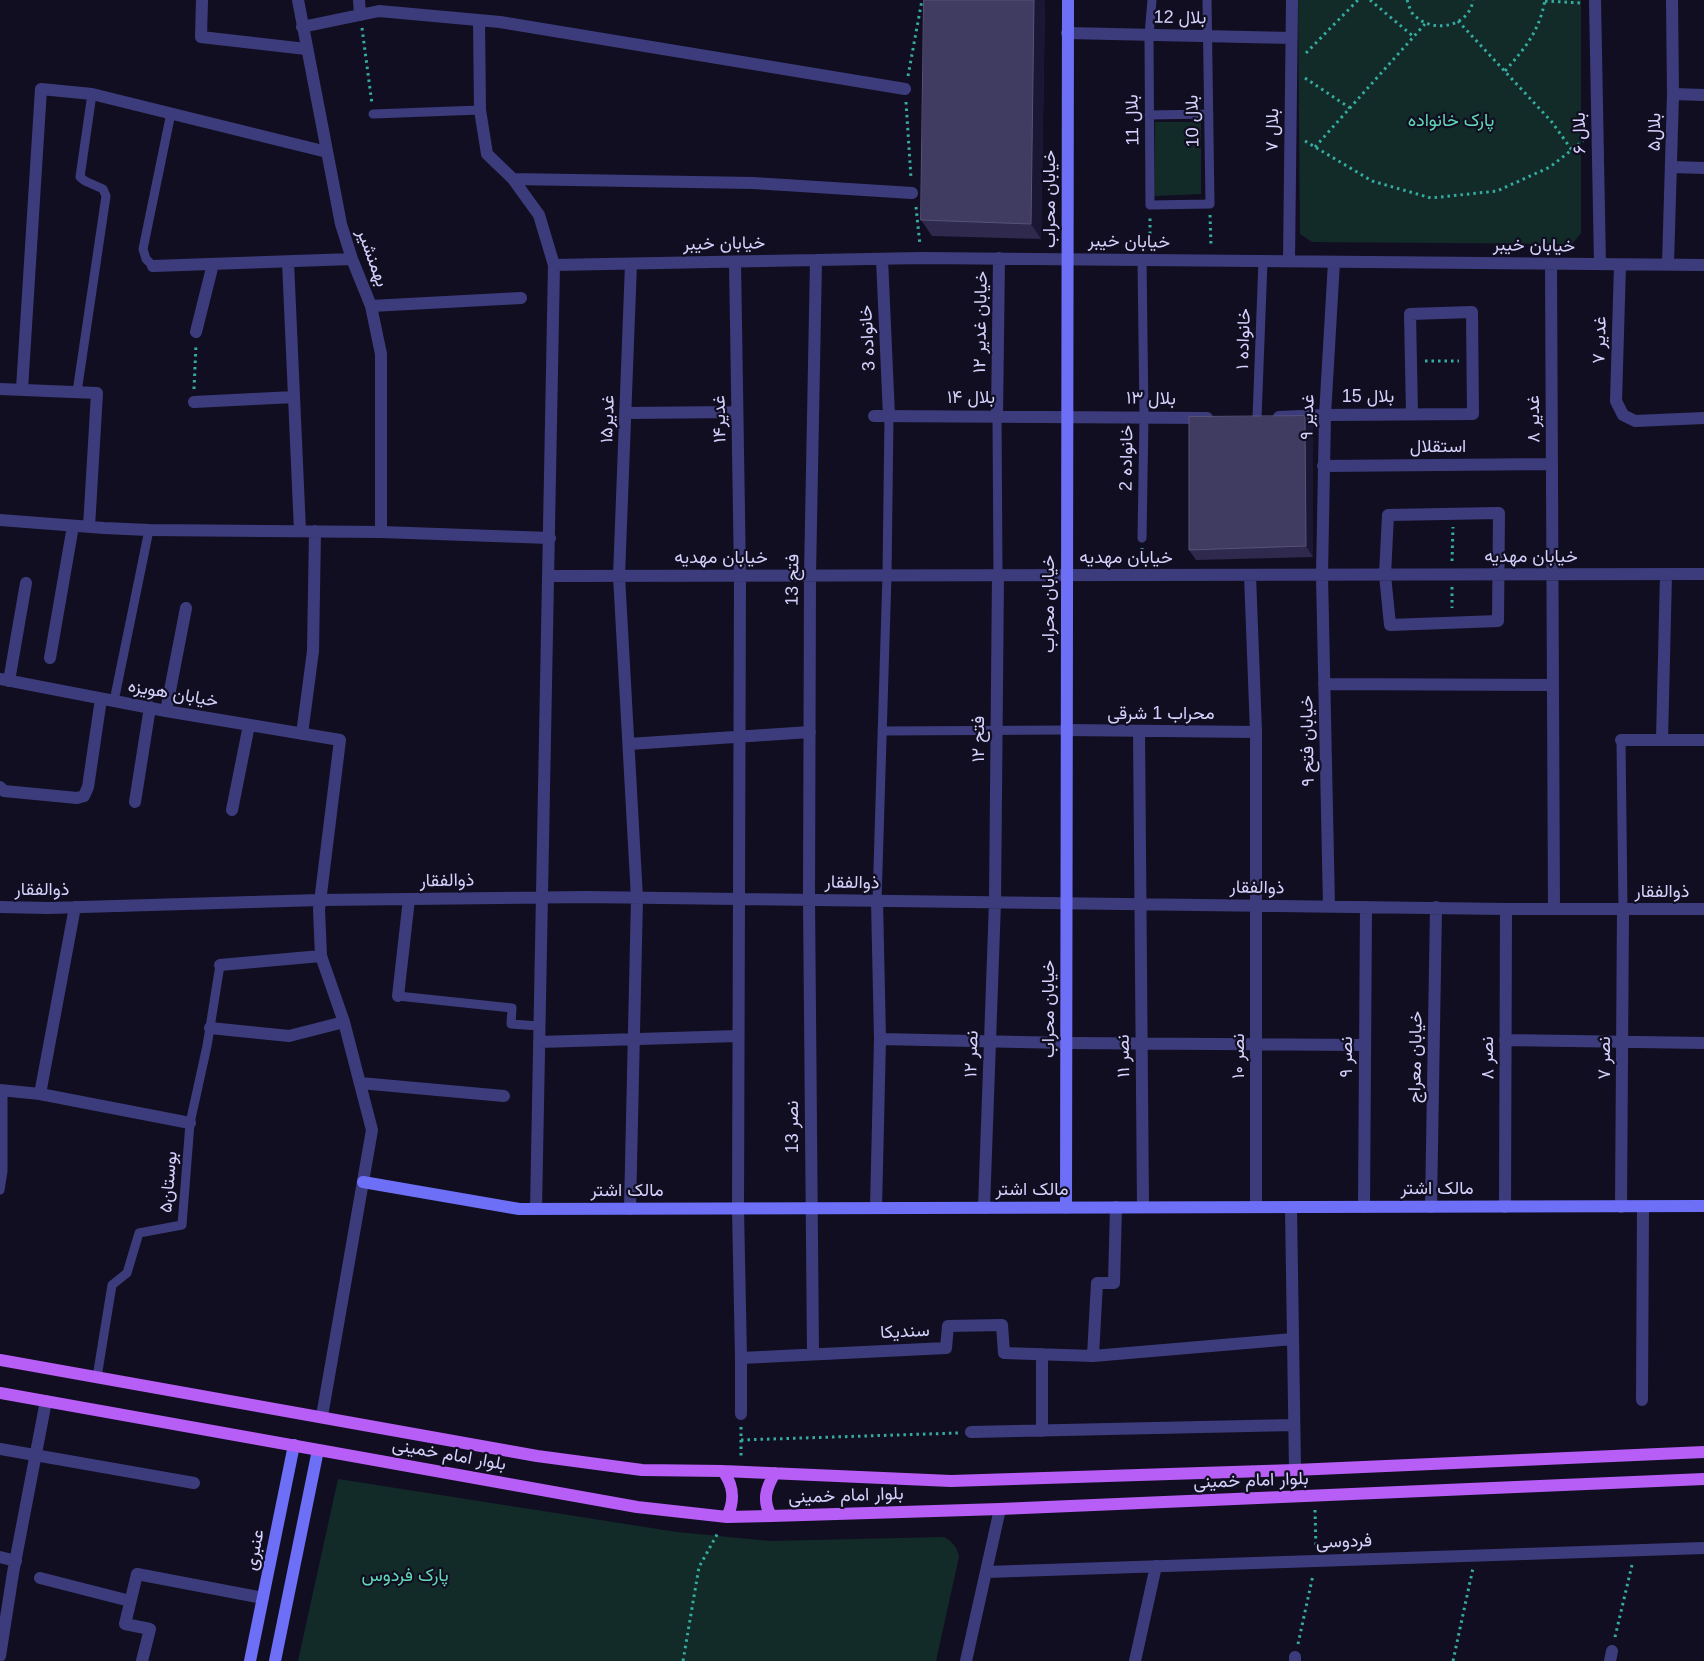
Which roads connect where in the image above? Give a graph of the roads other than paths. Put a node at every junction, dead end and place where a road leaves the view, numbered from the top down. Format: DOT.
graph roads {
  1 [pos="202,0"];
  2 [pos="298,0"];
  3 [pos="359,0"];
  4 [pos="1068,0"];
  5 [pos="1152,0"];
  6 [pos="1207,0"];
  7 [pos="1292,0"];
  8 [pos="1672,0"];
  9 [pos="1595,2"];
  10 [pos="360,15"];
  11 [pos="479,20"];
  12 [pos="302,27"];
  13 [pos="1068,33"];
  14 [pos="1149,35"];
  15 [pos="1207,36"];
  16 [pos="1291,38"];
  17 [pos="306,49"];
  18 [pos="905,89"];
  19 [pos="92,94"];
  20 [pos="1673,94"];
  21 [pos="1704,95"];
  22 [pos="480,110"];
  23 [pos="171,113"];
  24 [pos="373,114"];
  25 [pos="1209,114"];
  26 [pos="1149,115"];
  27 [pos="327,152"];
  28 [pos="1672,167"];
  29 [pos="1704,168"];
  30 [pos="513,179"];
  31 [pos="912,193"];
  32 [pos="1150,205"];
  33 [pos="999,258"];
  34 [pos="352,259"];
  35 [pos="882,259"];
  36 [pos="1067,259"];
  37 [pos="816,260"];
  38 [pos="1146,260"];
  39 [pos="1263,261"];
  40 [pos="1289,261"];
  41 [pos="288,262"];
  42 [pos="735,262"];
  43 [pos="1334,262"];
  44 [pos="213,264"];
  45 [pos="631,264"];
  46 [pos="1551,264"];
  47 [pos="1600,264"];
  48 [pos="1668,264"];
  49 [pos="554,265"];
  50 [pos="1620,265"];
  51 [pos="1704,265"];
  52 [pos="153,266"];
  53 [pos="521,298"];
  54 [pos="371,306"];
  55 [pos="196,332"];
  56 [pos="0,389"];
  57 [pos="22,389"];
  58 [pos="77,392"];
  59 [pos="294,397"];
  60 [pos="194,402"];
  61 [pos="737,412"];
  62 [pos="626,413"];
  63 [pos="1412,414"];
  64 [pos="1324,415"];
  65 [pos="874,416"];
  66 [pos="889,416"];
  67 [pos="997,416"];
  68 [pos="1067,416"];
  69 [pos="1144,417"];
  70 [pos="1220,418"];
  71 [pos="1253,418"];
  72 [pos="1704,418"];
  73 [pos="1552,464"];
  74 [pos="1324,466"];
  75 [pos="0,520"];
  76 [pos="73,526"];
  77 [pos="89,527"];
  78 [pos="149,530"];
  79 [pos="300,531"];
  80 [pos="315,531"];
  81 [pos="381,532"];
  82 [pos="550,538"];
  83 [pos="1142,538"];
  84 [pos="1498,574"];
  85 [pos="1553,574"];
  86 [pos="1666,574"];
  87 [pos="1704,574"];
  88 [pos="887,575"];
  89 [pos="998,575"];
  90 [pos="1067,575"];
  91 [pos="1250,575"];
  92 [pos="1322,575"];
  93 [pos="1385,575"];
  94 [pos="549,576"];
  95 [pos="619,576"];
  96 [pos="740,576"];
  97 [pos="810,576"];
  98 [pos="26,583"];
  99 [pos="186,608"];
  100 [pos="50,658"];
  101 [pos="4,680"];
  102 [pos="1324,684"];
  103 [pos="1553,685"];
  104 [pos="101,699"];
  105 [pos="114,701"];
  106 [pos="150,707"];
  107 [pos="166,711"];
  108 [pos="249,725"];
  109 [pos="997,730"];
  110 [pos="1067,730"];
  111 [pos="1139,731"];
  112 [pos="810,732"];
  113 [pos="882,732"];
  114 [pos="1256,732"];
  115 [pos="302,734"];
  116 [pos="739,736"];
  117 [pos="1621,740"];
  118 [pos="1662,740"];
  119 [pos="1704,740"];
  120 [pos="629,744"];
  121 [pos="0,787"];
  122 [pos="135,802"];
  123 [pos="232,810"];
  124 [pos="541,898"];
  125 [pos="637,898"];
  126 [pos="409,899"];
  127 [pos="738,899"];
  128 [pos="320,900"];
  129 [pos="809,900"];
  130 [pos="877,901"];
  131 [pos="995,902"];
  132 [pos="1067,903"];
  133 [pos="1140,904"];
  134 [pos="1256,905"];
  135 [pos="1329,906"];
  136 [pos="0,907"];
  137 [pos="75,907"];
  138 [pos="1366,907"];
  139 [pos="1436,908"];
  140 [pos="1506,909"];
  141 [pos="1554,909"];
  142 [pos="1623,909"];
  143 [pos="1704,909"];
  144 [pos="321,956"];
  145 [pos="220,965"];
  146 [pos="398,996"];
  147 [pos="344,1022"];
  148 [pos="539,1026"];
  149 [pos="210,1028"];
  150 [pos="738,1036"];
  151 [pos="634,1039"];
  152 [pos="880,1039"];
  153 [pos="1505,1040"];
  154 [pos="538,1042"];
  155 [pos="990,1042"];
  156 [pos="1622,1042"];
  157 [pos="1066,1043"];
  158 [pos="1704,1043"];
  159 [pos="1141,1044"];
  160 [pos="1256,1044"];
  161 [pos="1365,1045"];
  162 [pos="360,1083"];
  163 [pos="2,1090"];
  164 [pos="40,1094"];
  165 [pos="504,1096"];
  166 [pos="190,1123"];
  167 [pos="363,1182"];
  168 [pos="0,1190"];
  169 [pos="1704,1206"];
  170 [pos="1143,1207"];
  171 [pos="1256,1207"];
  172 [pos="1291,1207"];
  173 [pos="1364,1207"];
  174 [pos="1431,1207"];
  175 [pos="1505,1207"];
  176 [pos="1621,1207"];
  177 [pos="1643,1207"];
  178 [pos="738,1208"];
  179 [pos="811,1208"];
  180 [pos="876,1208"];
  181 [pos="984,1208"];
  182 [pos="1066,1208"];
  183 [pos="1116,1208"];
  184 [pos="536,1209"];
  185 [pos="630,1209"];
  186 [pos="1293,1339"];
  187 [pos="813,1354"];
  188 [pos="1042,1354"];
  189 [pos="1093,1356"];
  190 [pos="742,1358"];
  191 [pos="0,1360"];
  192 [pos="97,1377"];
  193 [pos="0,1393"];
  194 [pos="1642,1400"];
  195 [pos="46,1401"];
  196 [pos="741,1414"];
  197 [pos="322,1416"];
  198 [pos="1294,1425"];
  199 [pos="1042,1431"];
  200 [pos="971,1432"];
  201 [pos="294,1445"];
  202 [pos="0,1448"];
  203 [pos="318,1450"];
  204 [pos="1704,1452"];
  205 [pos="37,1455"];
  206 [pos="1295,1470"];
  207 [pos="723,1471"];
  208 [pos="775,1473"];
  209 [pos="1704,1479"];
  210 [pos="194,1484"];
  211 [pos="1000,1508"];
  212 [pos="771,1516"];
  213 [pos="727,1517"];
  214 [pos="1704,1548"];
  215 [pos="0,1557"];
  216 [pos="16,1561"];
  217 [pos="1156,1566"];
  218 [pos="986,1572"];
  219 [pos="40,1578"];
  220 [pos="263,1598"];
  221 [pos="130,1601"];
  222 [pos="0,1656"];
  223 [pos="1135,1658"];
  224 [pos="142,1661"];
  225 [pos="250,1661"];
  226 [pos="275,1661"];
  227 [pos="966,1661"];
  1 -- 17 [label="street"];
  2 -- 12 [label="street, بهمنشیر"];
  3 -- 10 [label="street"];
  4 -- 13 [label="street, خیابان محراب"];
  5 -- 14 [label="lane, بلال 11"];
  6 -- 15 [label="lane, بلال 10"];
  7 -- 16 [label="street, بلال ۷"];
  8 -- 20 [label="street, بلال۵"];
  9 -- 47 [label="street, بلال ۶"];
  10 -- 11 [label="street"];
  10 -- 12 [label="street"];
  11 -- 18 [label="street"];
  11 -- 22 [label="street"];
  12 -- 17 [label="street, بهمنشیر"];
  13 -- 14 [label="street, بلال 12"];
  13 -- 36 [label="street, خیابان محراب"];
  14 -- 15 [label="street, بلال 12"];
  14 -- 26 [label="lane, بلال 11"];
  15 -- 16 [label="street, بلال 12"];
  15 -- 25 [label="lane, بلال 10"];
  16 -- 40 [label="street, بلال ۷"];
  17 -- 27 [label="street, بهمنشیر"];
  19 -- 23 [label="street"];
  19 -- 57 [label="street"];
  19 -- 58 [label="lane"];
  20 -- 21 [label="street"];
  20 -- 28 [label="street, بلال۵"];
  22 -- 24 [label="lane"];
  22 -- 30 [label="street"];
  23 -- 27 [label="street"];
  23 -- 52 [label="lane"];
  25 -- 26 [label="lane"];
  25 -- 32 [label="lane, بلال 10"];
  26 -- 32 [label="lane, بلال 11"];
  27 -- 34 [label="street, بهمنشیر"];
  28 -- 29 [label="street"];
  28 -- 48 [label="street, بلال۵"];
  30 -- 31 [label="street"];
  30 -- 49 [label="street"];
  33 -- 35 [label="street, خیابان خیبر"];
  33 -- 36 [label="street, خیابان خیبر"];
  33 -- 67 [label="street, خیابان غدیر ۱۲"];
  34 -- 41 [label="street"];
  34 -- 54 [label="street, بهمنشیر"];
  35 -- 37 [label="street, خیابان خیبر"];
  35 -- 66 [label="street, خانواده 3"];
  36 -- 38 [label="street, خیابان خیبر"];
  36 -- 68 [label="street, خیابان محراب"];
  37 -- 42 [label="street, خیابان خیبر"];
  37 -- 97 [label="street, فتح 13"];
  38 -- 39 [label="street, خیابان خیبر"];
  38 -- 69 [label="lane, خانواده 2"];
  39 -- 40 [label="street, خیابان خیبر"];
  39 -- 71 [label="lane, خانواده ۱"];
  40 -- 43 [label="street, خیابان خیبر"];
  41 -- 44 [label="street"];
  41 -- 59 [label="street"];
  42 -- 45 [label="street, خیابان خیبر"];
  42 -- 61 [label="street, غدیر۱۴"];
  43 -- 46 [label="street, خیابان خیبر"];
  43 -- 64 [label="street, غدیر ۹"];
  44 -- 52 [label="street"];
  44 -- 55 [label="street"];
  45 -- 49 [label="street, خیابان خیبر"];
  45 -- 62 [label="street, غدیر۱۵"];
  46 -- 47 [label="street, خیابان خیبر"];
  46 -- 73 [label="street, غدیر ۸"];
  47 -- 50 [label="street, خیابان خیبر"];
  48 -- 50 [label="street, خیابان خیبر"];
  48 -- 51 [label="street, خیابان خیبر"];
  49 -- 82 [label="street"];
  50 -- 72 [label="street, غدیر ۷"];
  53 -- 54 [label="street"];
  54 -- 81 [label="street, بهمنشیر"];
  56 -- 57 [label="street"];
  57 -- 58 [label="street"];
  58 -- 77 [label="street"];
  59 -- 60 [label="street"];
  59 -- 79 [label="street"];
  61 -- 62 [label="street"];
  61 -- 96 [label="street, غدیر۱۴"];
  62 -- 95 [label="street, غدیر۱۵"];
  63 -- 63 [label="street, بلال 15"];
  63 -- 64 [label="street, بلال 15"];
  64 -- 71 [label="street"];
  64 -- 74 [label="street, غدیر ۹"];
  65 -- 66 [label="street, بلال ۱۴"];
  66 -- 67 [label="street, بلال ۱۴"];
  66 -- 88 [label="lane"];
  67 -- 68 [label="street, بلال ۱۴"];
  67 -- 89 [label="lane"];
  68 -- 69 [label="street, بلال ۱۳"];
  68 -- 90 [label="street, خیابان محراب"];
  69 -- 70 [label="street, بلال ۱۳"];
  69 -- 83 [label="lane, خانواده 2"];
  73 -- 74 [label="street, استقلال"];
  73 -- 85 [label="street, غدیر ۸"];
  74 -- 92 [label="street, غدیر ۹"];
  75 -- 76 [label="street"];
  76 -- 77 [label="street"];
  76 -- 100 [label="street"];
  77 -- 78 [label="street"];
  78 -- 79 [label="street"];
  78 -- 105 [label="lane"];
  79 -- 80 [label="street"];
  80 -- 81 [label="street"];
  80 -- 115 [label="street"];
  81 -- 82 [label="street"];
  82 -- 94 [label="street"];
  84 -- 85 [label="street, خیابان مهدیه"];
  84 -- 93 [label="street, خیابان مهدیه"];
  84 -- 93 [label="street"];
  84 -- 93 [label="street"];
  85 -- 86 [label="street, خیابان مهدیه"];
  85 -- 103 [label="street, غدیر ۸"];
  86 -- 87 [label="street, خیابان مهدیه"];
  86 -- 118 [label="street"];
  88 -- 89 [label="street, خیابان مهدیه"];
  88 -- 97 [label="street, خیابان مهدیه"];
  88 -- 113 [label="lane"];
  89 -- 90 [label="street, خیابان مهدیه"];
  89 -- 109 [label="street, فتح ۱۲"];
  90 -- 91 [label="street, خیابان مهدیه"];
  90 -- 110 [label="street, خیابان محراب"];
  91 -- 92 [label="street, خیابان مهدیه"];
  91 -- 114 [label="street, نصر ۱۰"];
  92 -- 93 [label="street, خیابان مهدیه"];
  92 -- 102 [label="street, خیابان فتح ۹"];
  94 -- 95 [label="street, خیابان مهدیه"];
  94 -- 124 [label="street"];
  95 -- 96 [label="street, خیابان مهدیه"];
  95 -- 120 [label="street, غدیر۱۵"];
  96 -- 97 [label="street, خیابان مهدیه"];
  96 -- 116 [label="street, غدیر۱۴"];
  97 -- 112 [label="street, فتح 13"];
  98 -- 101 [label="street"];
  99 -- 107 [label="street"];
  101 -- 104 [label="street, خیابان هویزه"];
  102 -- 103 [label="street"];
  102 -- 135 [label="street, خیابان فتح ۹"];
  103 -- 141 [label="street, غدیر ۸"];
  104 -- 105 [label="street, خیابان هویزه"];
  104 -- 121 [label="street"];
  105 -- 106 [label="street, خیابان هویزه"];
  106 -- 107 [label="street, خیابان هویزه"];
  106 -- 122 [label="street"];
  107 -- 108 [label="street, خیابان هویزه"];
  108 -- 115 [label="street, خیابان هویزه"];
  108 -- 123 [label="street"];
  109 -- 110 [label="lane"];
  109 -- 113 [label="lane"];
  109 -- 131 [label="street, فتح ۱۲"];
  110 -- 111 [label="street, محراب 1 شرقی"];
  110 -- 132 [label="street, خیابان محراب"];
  111 -- 114 [label="street, محراب 1 شرقی"];
  111 -- 133 [label="street, نصر ۱۱"];
  112 -- 116 [label="street"];
  112 -- 129 [label="street, فتح 13"];
  113 -- 130 [label="lane"];
  114 -- 134 [label="street, نصر ۱۰"];
  115 -- 128 [label="street, خیابان هویزه"];
  116 -- 120 [label="street"];
  116 -- 127 [label="street, غدیر۱۴"];
  117 -- 118 [label="street"];
  117 -- 142 [label="lane"];
  118 -- 119 [label="street"];
  120 -- 125 [label="street, غدیر۱۵"];
  124 -- 125 [label="street, ذوالفقار"];
  124 -- 126 [label="street, ذوالفقار"];
  124 -- 148 [label="street"];
  125 -- 127 [label="street, ذوالفقار"];
  125 -- 151 [label="street, غدیر۱۵"];
  126 -- 128 [label="street, ذوالفقار"];
  126 -- 146 [label="street"];
  127 -- 129 [label="street, ذوالفقار"];
  127 -- 150 [label="street, غدیر۱۴"];
  128 -- 137 [label="street, ذوالفقار"];
  128 -- 144 [label="street"];
  129 -- 130 [label="street, ذوالفقار"];
  129 -- 179 [label="street, نصر 13"];
  130 -- 131 [label="street, ذوالفقار"];
  130 -- 152 [label="street"];
  131 -- 132 [label="street, ذوالفقار"];
  131 -- 155 [label="street, نصر ۱۲"];
  132 -- 133 [label="street, ذوالفقار"];
  132 -- 157 [label="street, خیابان محراب"];
  133 -- 134 [label="street, ذوالفقار"];
  133 -- 159 [label="street, نصر ۱۱"];
  134 -- 135 [label="street, ذوالفقار"];
  134 -- 160 [label="street, نصر ۱۰"];
  135 -- 138 [label="street, ذوالفقار"];
  136 -- 137 [label="street, ذوالفقار"];
  137 -- 164 [label="street"];
  138 -- 139 [label="street, ذوالفقار"];
  138 -- 161 [label="street, نصر ۹"];
  139 -- 140 [label="street, ذوالفقار"];
  139 -- 174 [label="street, خیابان معراج"];
  140 -- 141 [label="street, ذوالفقار"];
  140 -- 153 [label="street, نصر ۸"];
  141 -- 142 [label="street, ذوالفقار"];
  142 -- 143 [label="street, ذوالفقار"];
  142 -- 156 [label="street, نصر ۷"];
  144 -- 145 [label="street"];
  144 -- 147 [label="street"];
  145 -- 149 [label="lane"];
  146 -- 148 [label="lane"];
  147 -- 149 [label="street"];
  147 -- 162 [label="street"];
  148 -- 154 [label="street"];
  149 -- 166 [label="lane"];
  150 -- 151 [label="street"];
  150 -- 178 [label="street, غدیر۱۴"];
  151 -- 154 [label="street"];
  151 -- 185 [label="street, غدیر۱۵"];
  152 -- 155 [label="street"];
  152 -- 180 [label="street"];
  153 -- 156 [label="street"];
  153 -- 175 [label="street, نصر ۸"];
  154 -- 184 [label="street"];
  155 -- 157 [label="street"];
  155 -- 181 [label="street, نصر ۱۲"];
  156 -- 158 [label="street"];
  156 -- 176 [label="street, نصر ۷"];
  157 -- 159 [label="street"];
  157 -- 182 [label="street, خیابان محراب"];
  159 -- 160 [label="street"];
  159 -- 170 [label="street, نصر ۱۱"];
  160 -- 161 [label="street"];
  160 -- 171 [label="street, نصر ۱۰"];
  161 -- 173 [label="street, نصر ۹"];
  162 -- 165 [label="street"];
  162 -- 167 [label="street"];
  163 -- 164 [label="street"];
  163 -- 168 [label="lane"];
  164 -- 166 [label="street"];
  166 -- 192 [label="lane, بوستان۵"];
  167 -- 184 [label="street, مالک اشتر"];
  167 -- 197 [label="street"];
  169 -- 177 [label="street, مالک اشتر"];
  170 -- 171 [label="street, مالک اشتر"];
  170 -- 183 [label="street, مالک اشتر"];
  171 -- 172 [label="street, مالک اشتر"];
  172 -- 173 [label="street, مالک اشتر"];
  172 -- 186 [label="street"];
  173 -- 174 [label="street, مالک اشتر"];
  174 -- 175 [label="street, مالک اشتر"];
  175 -- 176 [label="street, مالک اشتر"];
  176 -- 177 [label="street, مالک اشتر"];
  177 -- 194 [label="street"];
  178 -- 179 [label="street, مالک اشتر"];
  178 -- 185 [label="street, مالک اشتر"];
  178 -- 190 [label="street"];
  179 -- 180 [label="street, مالک اشتر"];
  179 -- 187 [label="street, نصر 13"];
  180 -- 181 [label="street, مالک اشتر"];
  181 -- 182 [label="street, مالک اشتر"];
  182 -- 183 [label="street, مالک اشتر"];
  183 -- 189 [label="street"];
  184 -- 185 [label="street, مالک اشتر"];
  186 -- 189 [label="street, سندیکا"];
  186 -- 198 [label="street"];
  187 -- 188 [label="street, سندیکا"];
  187 -- 190 [label="street, سندیکا"];
  188 -- 189 [label="street, سندیکا"];
  188 -- 199 [label="street"];
  190 -- 196 [label="street"];
  191 -- 192 [label="main road, بلوار امام خمینی"];
  192 -- 197 [label="main road, بلوار امام خمینی"];
  193 -- 195 [label="main road, بلوار امام خمینی"];
  195 -- 201 [label="main road, بلوار امام خمینی"];
  195 -- 205 [label="street"];
  197 -- 207 [label="main road, بلوار امام خمینی"];
  198 -- 199 [label="street"];
  198 -- 206 [label="street"];
  199 -- 200 [label="street"];
  201 -- 203 [label="main road, بلوار امام خمینی"];
  201 -- 220 [label="street, عنبری"];
  202 -- 205 [label="street"];
  203 -- 213 [label="main road, بلوار امام خمینی"];
  203 -- 226 [label="street"];
  204 -- 206 [label="main road, بلوار امام خمینی"];
  205 -- 210 [label="street"];
  205 -- 216 [label="street"];
  206 -- 208 [label="main road, بلوار امام خمینی"];
  207 -- 208 [label="main road, بلوار امام خمینی"];
  207 -- 213 [label="main road"];
  208 -- 212 [label="main road"];
  209 -- 211 [label="main road, بلوار امام خمینی"];
  211 -- 212 [label="main road, بلوار امام خمینی"];
  211 -- 218 [label="street"];
  212 -- 213 [label="main road, بلوار امام خمینی"];
  214 -- 217 [label="street, فردوسی"];
  215 -- 216 [label="street"];
  216 -- 222 [label="street"];
  217 -- 218 [label="street, فردوسی"];
  217 -- 223 [label="street"];
  218 -- 227 [label="street"];
  219 -- 221 [label="street"];
  220 -- 221 [label="street"];
  220 -- 225 [label="street, عنبری"];
  221 -- 224 [label="street"];
}
